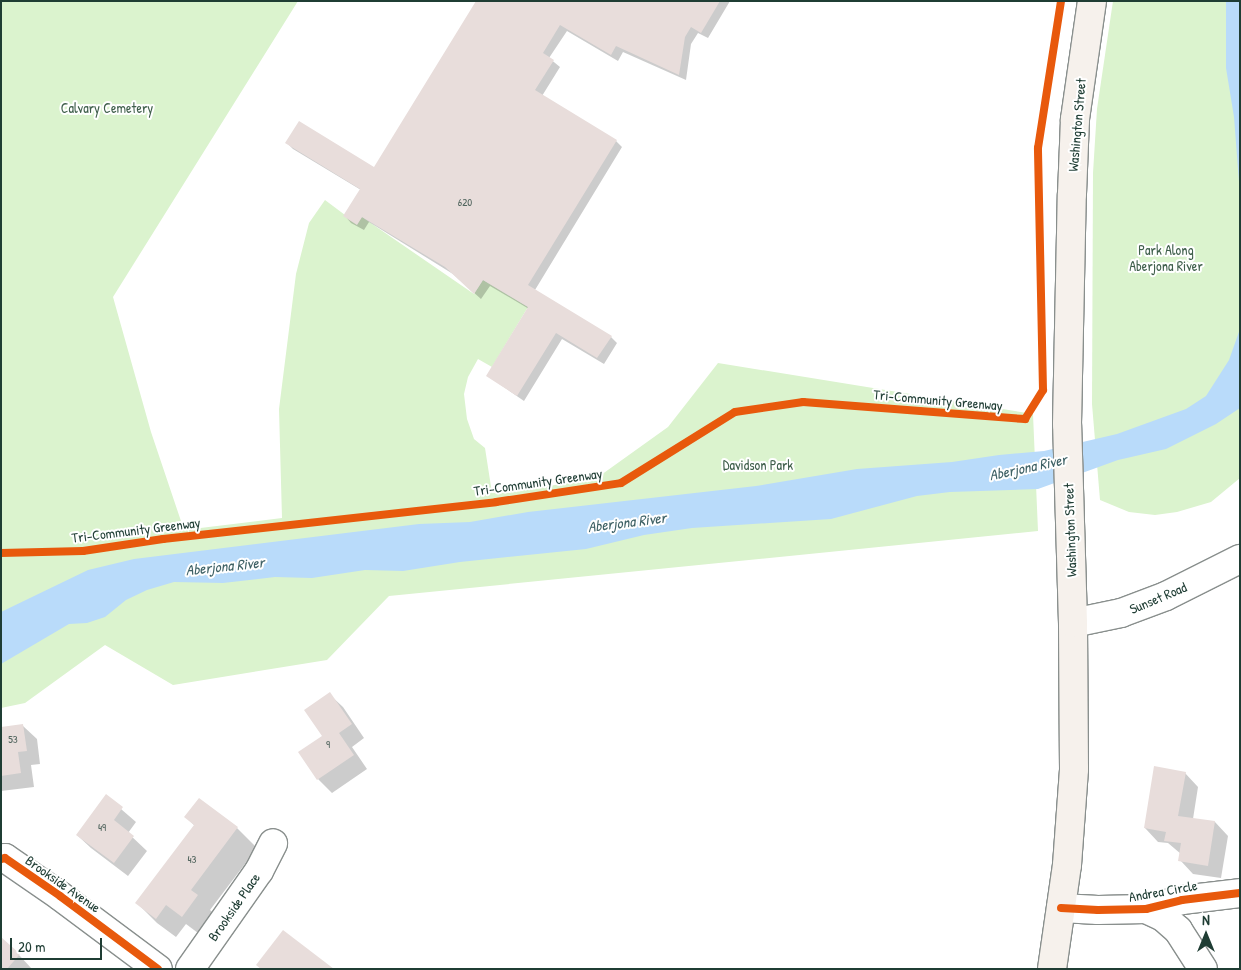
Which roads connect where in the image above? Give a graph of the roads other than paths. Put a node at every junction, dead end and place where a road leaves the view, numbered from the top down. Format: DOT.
graph roads {
  1 [pos="1092,1"];
  2 [pos="1240,559"];
  3 [pos="1073,623"];
  4 [pos="273,843"];
  5 [pos="1,859"];
  6 [pos="1240,893"];
  7 [pos="1061,908"];
  8 [pos="1146,909"];
  9 [pos="158,969"];
  10 [pos="190,969"];
  11 [pos="1052,969"];
  12 [pos="1203,969"];
  1 -- 3 [label="main road, Washington Street"];
  2 -- 3 [label="street, Sunset Road"];
  3 -- 7 [label="main road, Washington Street"];
  4 -- 10 [label="street, Brookside Place"];
  5 -- 9 [label="street, Brookside Avenue"];
  6 -- 8 [label="street, Andrea Circle"];
  7 -- 8 [label="street, Andrea Circle"];
  7 -- 11 [label="main road, Washington Street"];
  8 -- 12 [label="street, Andrea Circle"];
}
